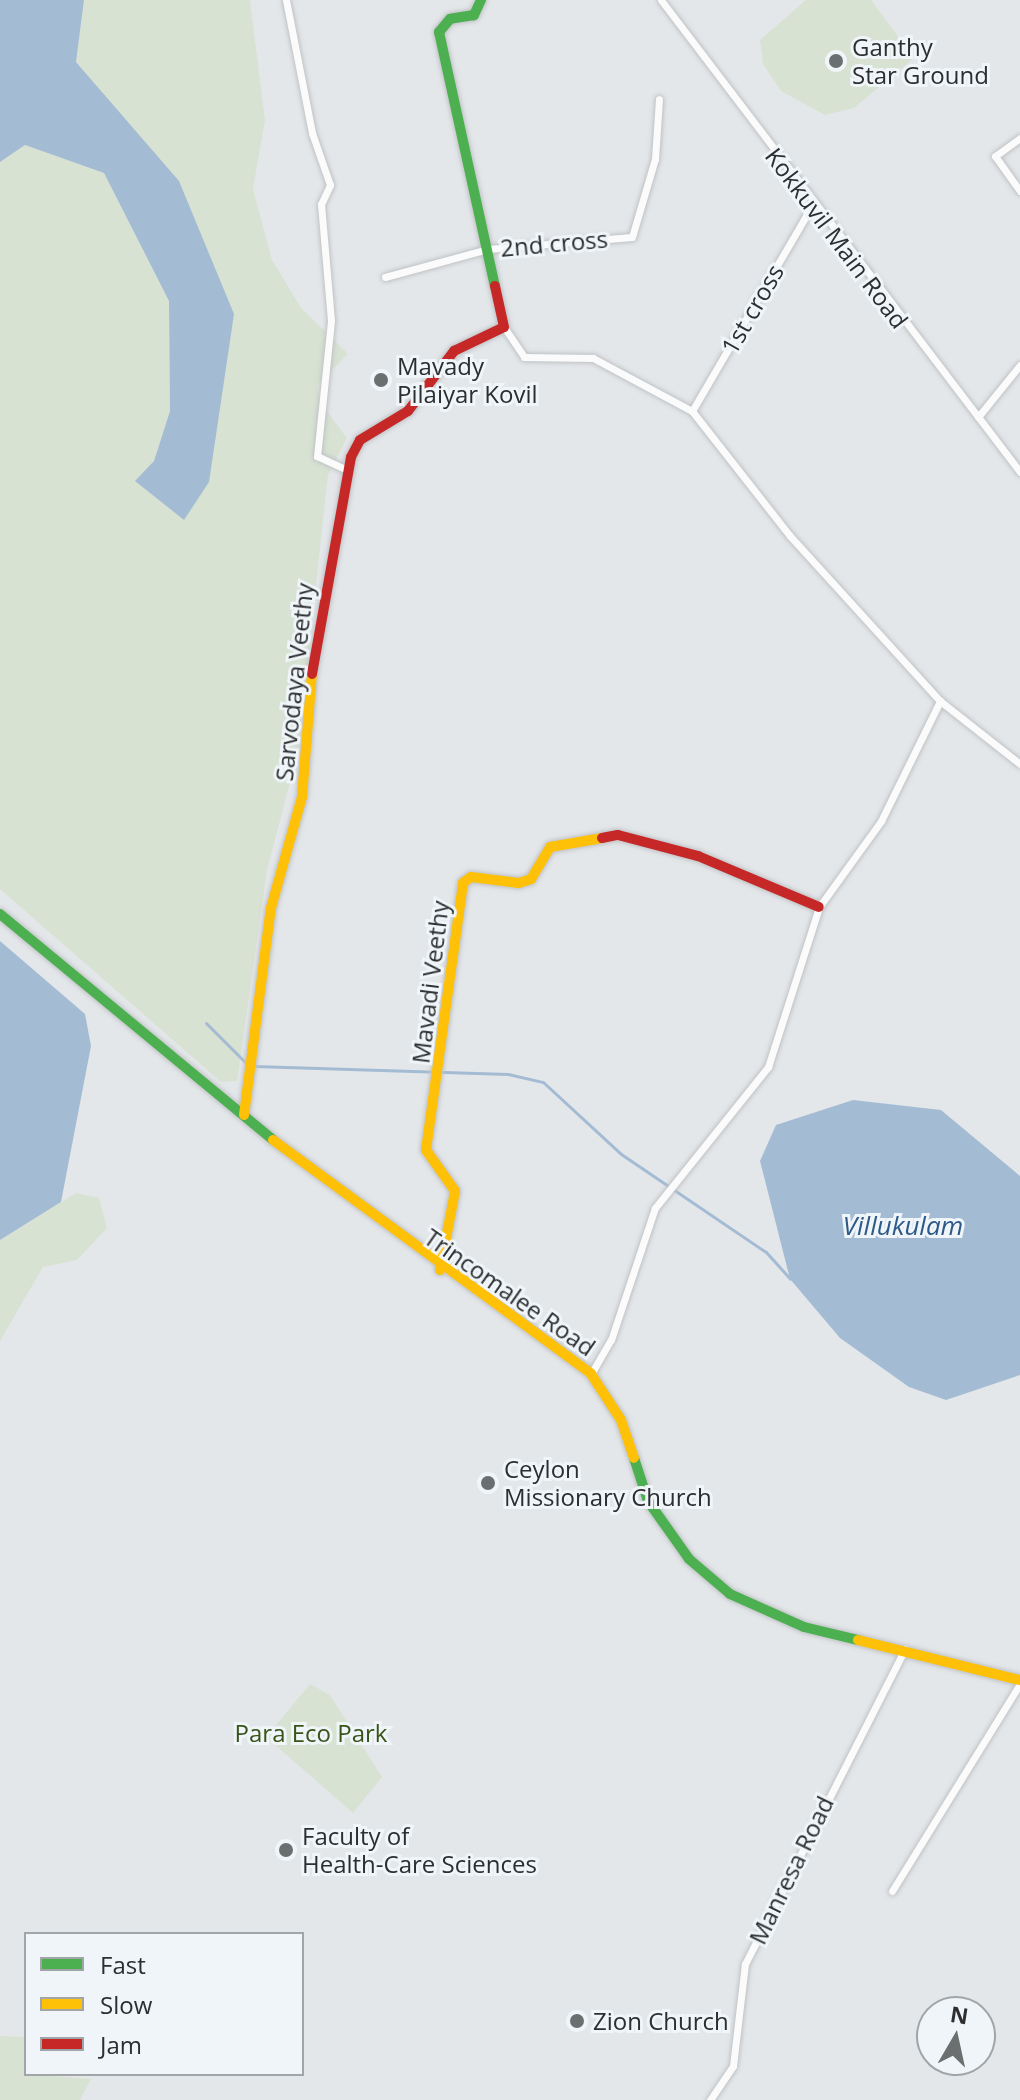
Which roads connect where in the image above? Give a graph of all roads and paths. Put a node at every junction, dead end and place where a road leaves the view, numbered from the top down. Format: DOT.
graph roads {
  1 [pos="286,0"];
  2 [pos="481,0"];
  3 [pos="661,0"];
  4 [pos="659,99"];
  5 [pos="1020,138"];
  6 [pos="1020,191"];
  7 [pos="812,206"];
  8 [pos="488,249"];
  9 [pos="385,277"];
  10 [pos="504,327"];
  11 [pos="1020,365"];
  12 [pos="692,411"];
  13 [pos="978,417"];
  14 [pos="347,470"];
  15 [pos="1020,472"];
  16 [pos="940,701"];
  17 [pos="1020,764"];
  18 [pos="819,907"];
  19 [pos="0,914"];
  20 [pos="244,1115"];
  21 [pos="440,1270"];
  22 [pos="591,1374"];
  23 [pos="905,1649"];
  24 [pos="1020,1682"];
  25 [pos="892,1891"];
  26 [pos="710,2100"];
  1 -- 14 [label="street"];
  2 -- 8 [label="main road"];
  3 -- 7 [label="street, Kokkuvil Main Road"];
  4 -- 8 [label="street, 2nd cross"];
  5 -- 6 [label="street"];
  7 -- 12 [label="street, 1st cross"];
  7 -- 13 [label="street, Kokkuvil Main Road"];
  8 -- 9 [label="street, 2nd cross"];
  8 -- 10 [label="main road"];
  10 -- 12 [label="street"];
  10 -- 14 [label="main road, Sarvodaya Veethy"];
  11 -- 13 [label="street"];
  12 -- 16 [label="street"];
  13 -- 15 [label="street, Kokkuvil Main Road"];
  14 -- 20 [label="main road, Sarvodaya Veethy"];
  16 -- 17 [label="street"];
  16 -- 18 [label="street"];
  18 -- 21 [label="main road, Mavadi Veethy"];
  18 -- 22 [label="street"];
  19 -- 20 [label="main road, Trincomalee Road"];
  20 -- 21 [label="main road, Trincomalee Road"];
  21 -- 22 [label="main road, Trincomalee Road"];
  22 -- 23 [label="main road, Trincomalee Road"];
  23 -- 24 [label="main road, Trincomalee Road"];
  23 -- 26 [label="street, Manresa Road"];
  24 -- 25 [label="street"];
}
